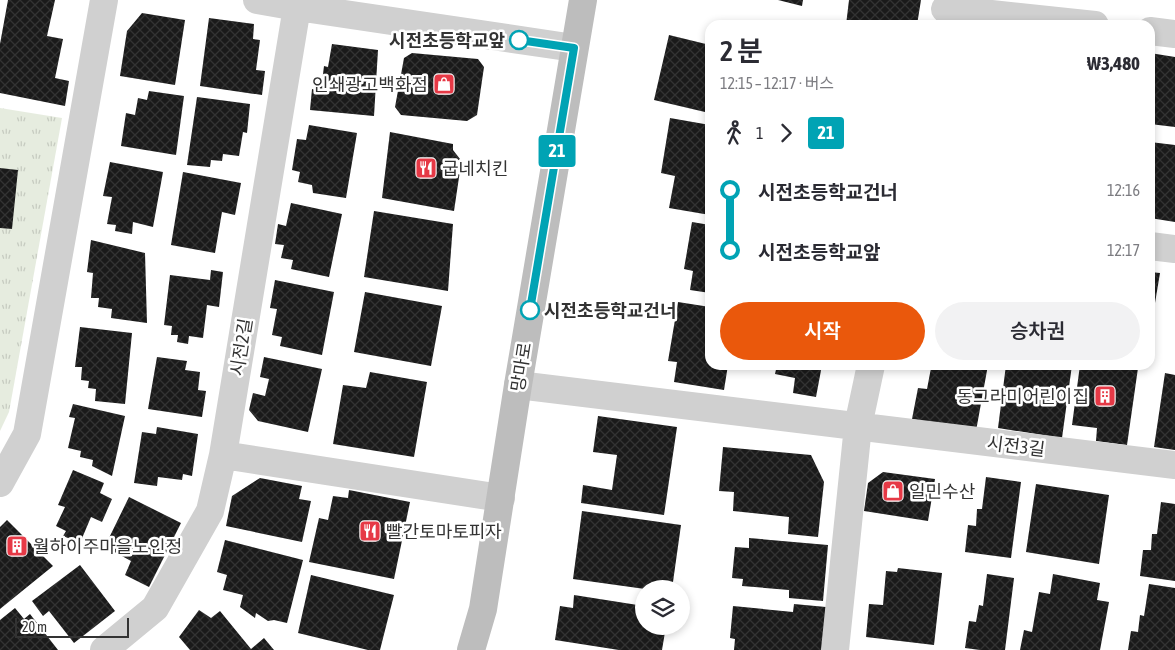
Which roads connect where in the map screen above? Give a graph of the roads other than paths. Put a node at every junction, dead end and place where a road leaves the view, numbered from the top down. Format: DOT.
graph roads {
  1 [pos="104,0"];
  2 [pos="257,0"];
  3 [pos="583,0"];
  4 [pos="297,7"];
  5 [pos="945,11"];
  6 [pos="1041,20"];
  7 [pos="1155,32"];
  8 [pos="1175,34"];
  9 [pos="574,48"];
  10 [pos="1155,247"];
  11 [pos="1175,249"];
  12 [pos="870,370"];
  13 [pos="518,385"];
  14 [pos="858,426"];
  15 [pos="223,455"];
  16 [pos="1175,465"];
  17 [pos="0,484"];
  18 [pos="501,498"];
  19 [pos="483,609"];
  20 [pos="104,650"];
  21 [pos="471,650"];
  22 [pos="491,650"];
  23 [pos="835,650"];
  1 -- 17 [label="street"];
  2 -- 4 [label="street"];
  3 -- 9 [label="street, 망마로"];
  4 -- 9 [label="street"];
  4 -- 15 [label="street, 시전2길"];
  5 -- 6 [label="street"];
  7 -- 8 [label="street"];
  9 -- 13 [label="street, 망마로"];
  10 -- 11 [label="street"];
  12 -- 14 [label="street"];
  13 -- 14 [label="street, 시전3길"];
  13 -- 18 [label="street, 망마로"];
  14 -- 16 [label="street, 시전3길"];
  14 -- 23 [label="street"];
  15 -- 18 [label="street"];
  15 -- 20 [label="street, 시전2길"];
  18 -- 19 [label="street, 망마로"];
  19 -- 21 [label="street"];
  19 -- 22 [label="street"];
}
